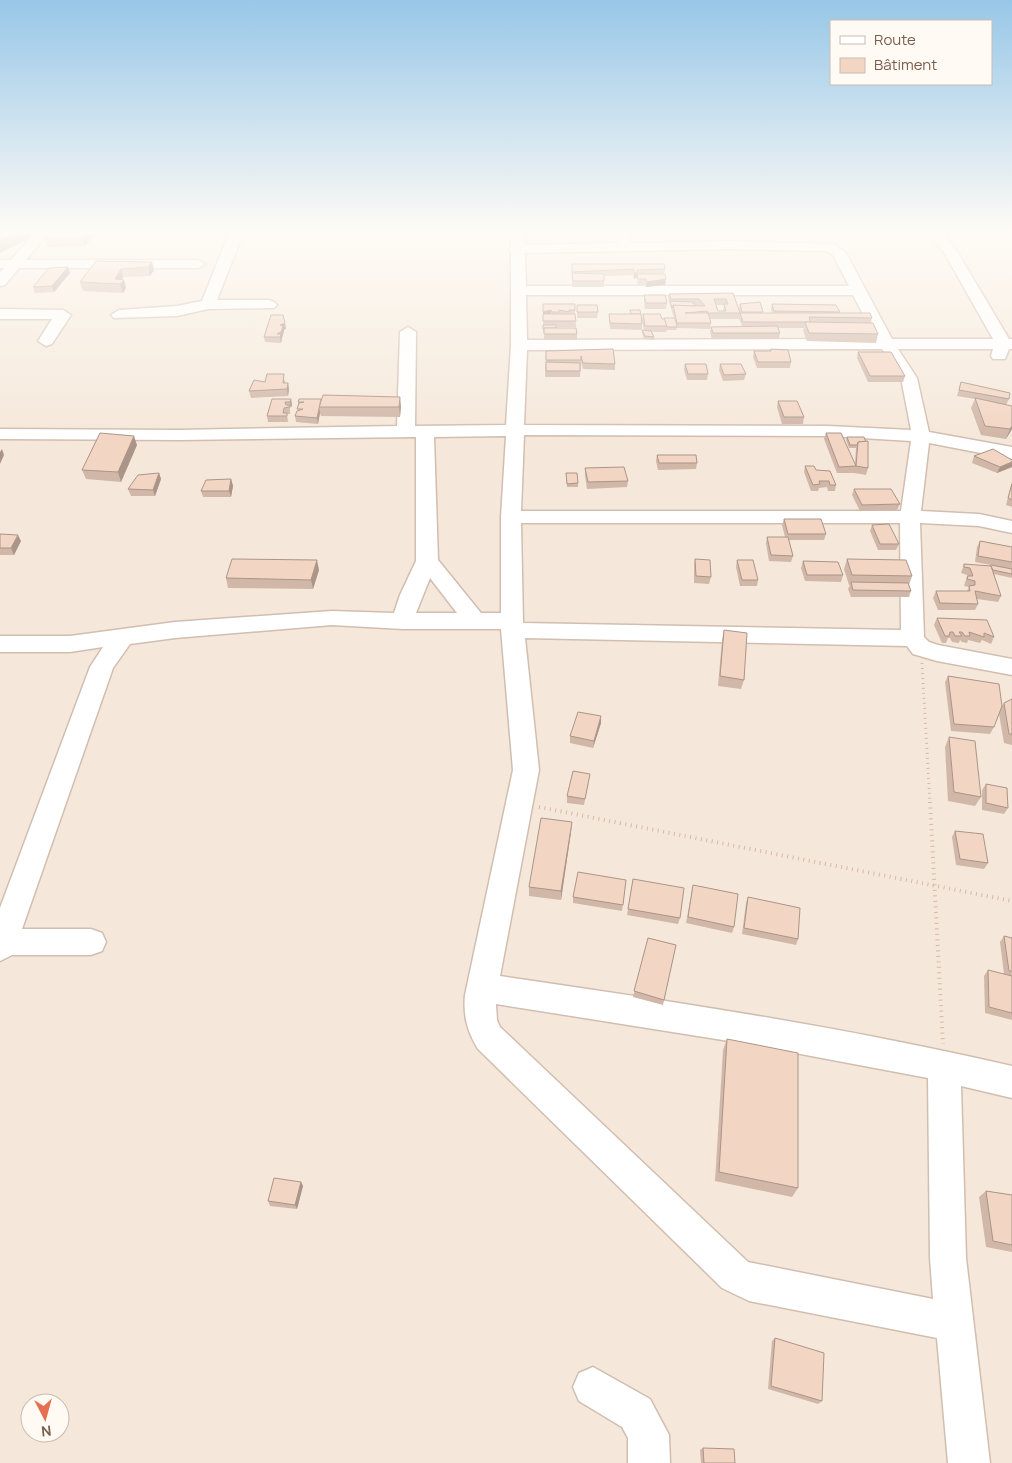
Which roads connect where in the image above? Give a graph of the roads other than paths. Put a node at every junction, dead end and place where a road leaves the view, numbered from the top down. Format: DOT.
graph roads {
  1 [pos="210,299"];
  2 [pos="518,299"];
  3 [pos="861,299"];
  4 [pos="976,299"];
  5 [pos="208,304"];
  6 [pos="270,305"];
  7 [pos="0,314"];
  8 [pos="119,315"];
  9 [pos="408,332"];
  10 [pos="46,341"];
  11 [pos="887,344"];
  12 [pos="519,345"];
  13 [pos="1006,352"];
  14 [pos="514,430"];
  15 [pos="416,433"];
  16 [pos="0,434"];
  17 [pos="921,436"];
  18 [pos="1012,453"];
  19 [pos="511,517"];
  20 [pos="910,517"];
  21 [pos="1012,527"];
  22 [pos="427,562"];
  23 [pos="404,621"];
  24 [pos="475,621"];
  25 [pos="512,625"];
  26 [pos="121,639"];
  27 [pos="917,643"];
  28 [pos="0,644"];
  29 [pos="1012,667"];
  30 [pos="91,942"];
  31 [pos="1,944"];
  32 [pos="482,988"];
  33 [pos="944,1065"];
  34 [pos="1012,1082"];
  35 [pos="956,1323"];
  36 [pos="593,1387"];
  37 [pos="649,1463"];
  38 [pos="969,1463"];
  1 -- 5 [label="street"];
  2 -- 12 [label="street"];
  3 -- 11 [label="street"];
  4 -- 13 [label="street"];
  5 -- 6 [label="street"];
  5 -- 8 [label="street"];
  7 -- 10 [label="street"];
  9 -- 15 [label="street"];
  11 -- 12 [label="street"];
  11 -- 13 [label="street"];
  11 -- 17 [label="street"];
  12 -- 14 [label="street"];
  14 -- 15 [label="street"];
  14 -- 17 [label="street"];
  14 -- 19 [label="street"];
  15 -- 16 [label="street"];
  15 -- 22 [label="street"];
  17 -- 18 [label="street"];
  17 -- 20 [label="street"];
  19 -- 20 [label="street"];
  19 -- 25 [label="street"];
  20 -- 21 [label="street"];
  20 -- 27 [label="street"];
  22 -- 23 [label="street"];
  22 -- 24 [label="street"];
  23 -- 24 [label="street"];
  23 -- 26 [label="street"];
  24 -- 25 [label="street"];
  25 -- 27 [label="street"];
  25 -- 32 [label="street"];
  26 -- 28 [label="street"];
  26 -- 31 [label="street"];
  27 -- 29 [label="street"];
  30 -- 31 [label="street"];
  32 -- 33 [label="street"];
  32 -- 35 [label="street"];
  33 -- 34 [label="street"];
  33 -- 35 [label="street"];
  35 -- 38 [label="street"];
  36 -- 37 [label="street"];
}
